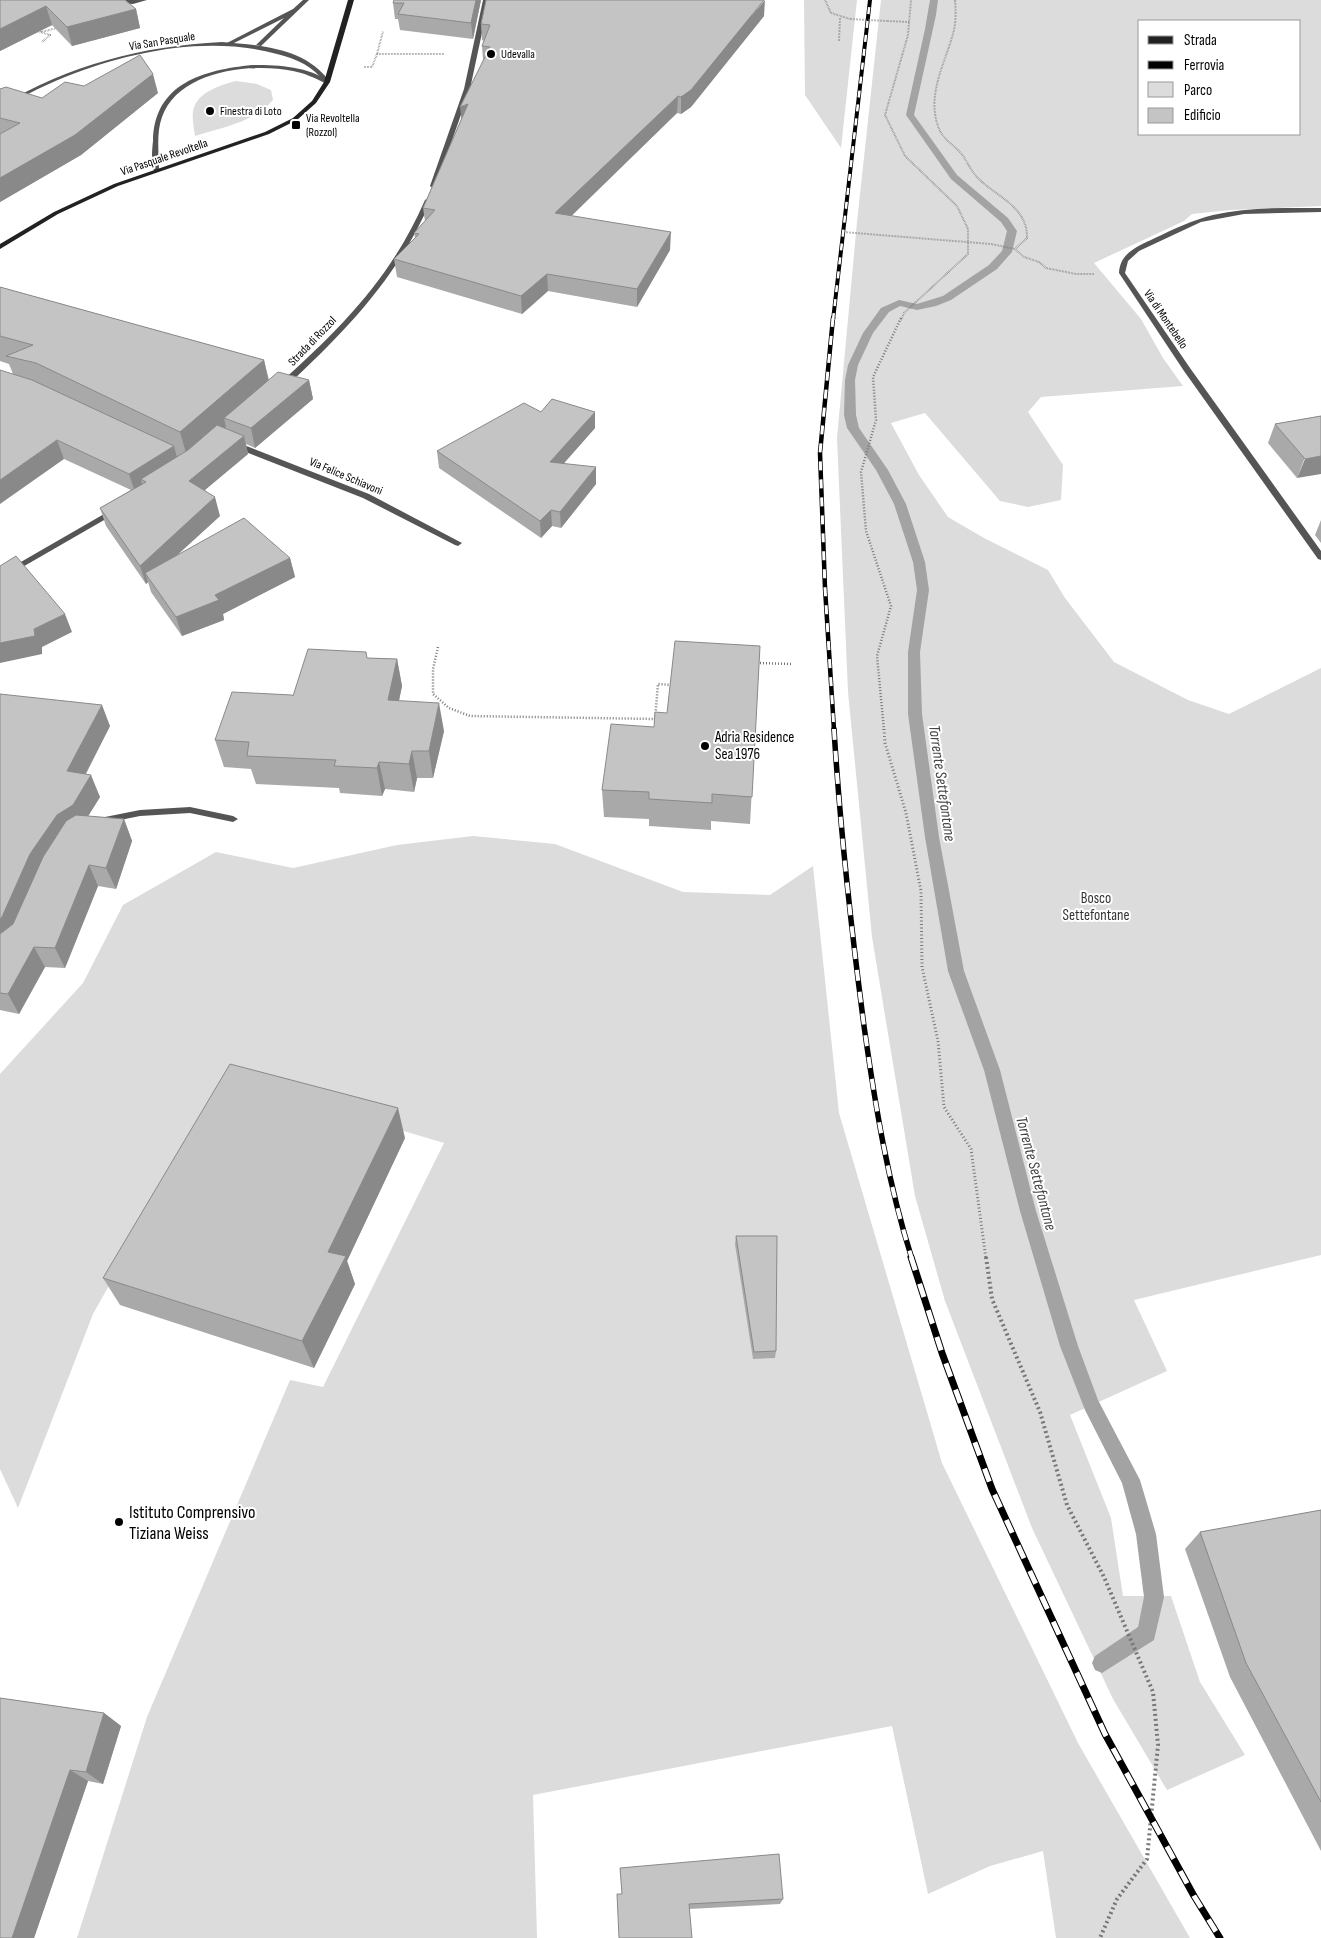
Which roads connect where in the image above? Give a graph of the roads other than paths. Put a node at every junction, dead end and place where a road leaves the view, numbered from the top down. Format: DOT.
graph roads {
  1 [pos="103,0"];
  2 [pos="144,0"];
  3 [pos="306,0"];
  4 [pos="351,0"];
  5 [pos="486,0"];
  6 [pos="296,10"];
  7 [pos="228,44"];
  8 [pos="259,46"];
  9 [pos="327,82"];
  10 [pos="0,108"];
  11 [pos="156,170"];
  12 [pos="1321,210"];
  13 [pos="0,247"];
  14 [pos="275,392"];
  15 [pos="229,442"];
  16 [pos="120,508"];
  17 [pos="458,543"];
  18 [pos="1321,557"];
  19 [pos="0,577"];
  20 [pos="234,819"];
  21 [pos="94,825"];
  1 -- 2 [label="street"];
  3 -- 6 [label="street"];
  4 -- 9 [label="main road, Via Pasquale Revoltella"];
  5 -- 14 [label="street, Strada di Rozzol"];
  6 -- 7 [label="street"];
  6 -- 8 [label="street"];
  7 -- 8 [label="street, Via San Pasquale"];
  7 -- 10 [label="street, Via San Pasquale"];
  8 -- 9 [label="street, Via San Pasquale"];
  9 -- 11 [label="main road, Via Pasquale Revoltella"];
  9 -- 11 [label="street"];
  11 -- 13 [label="main road, Via Pasquale Revoltella"];
  12 -- 18 [label="street, Via di Montebello"];
  15 -- 17 [label="street, Via Felice Schiavoni"];
  16 -- 19 [label="street"];
  20 -- 21 [label="street"];
}
